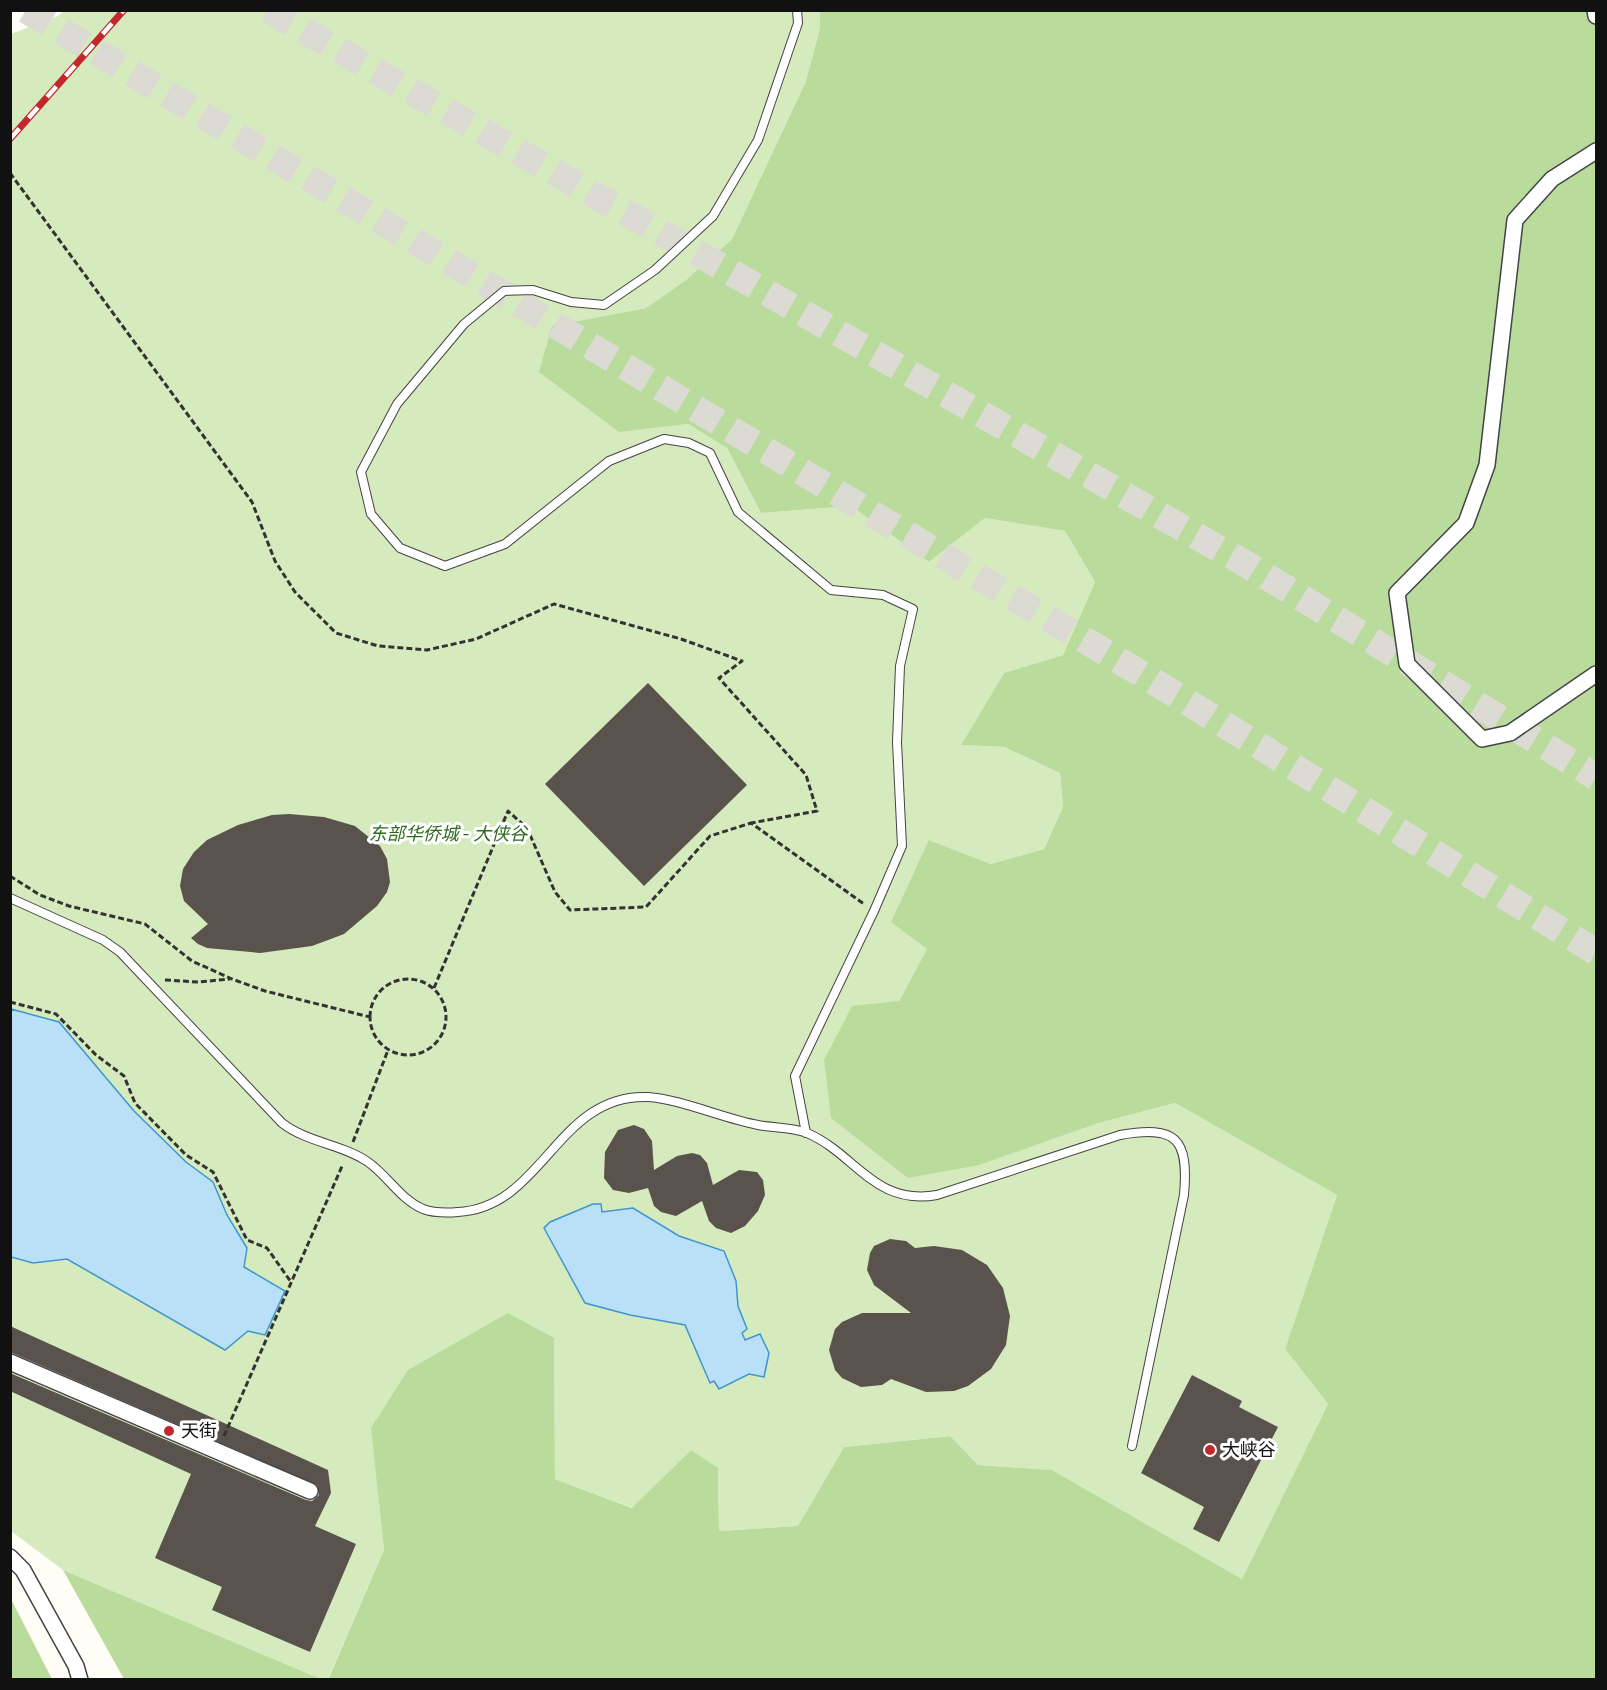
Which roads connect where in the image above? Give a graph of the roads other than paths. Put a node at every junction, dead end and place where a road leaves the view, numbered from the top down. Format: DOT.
graph roads {
  1 [pos="797,10"];
  2 [pos="1595,10"];
  3 [pos="1596,16"];
  4 [pos="1596,151"];
  5 [pos="1596,674"];
  6 [pos="10,898"];
  7 [pos="806,1133"];
  8 [pos="10,1362"];
  9 [pos="1132,1446"];
  10 [pos="310,1491"];
  11 [pos="10,1557"];
  12 [pos="80,1680"];
  1 -- 7 [label="lane"];
  2 -- 3 [label="street"];
  4 -- 5 [label="street"];
  6 -- 7 [label="lane"];
  7 -- 9 [label="lane"];
  8 -- 10 [label="street"];
  11 -- 12 [label="street"];
}
